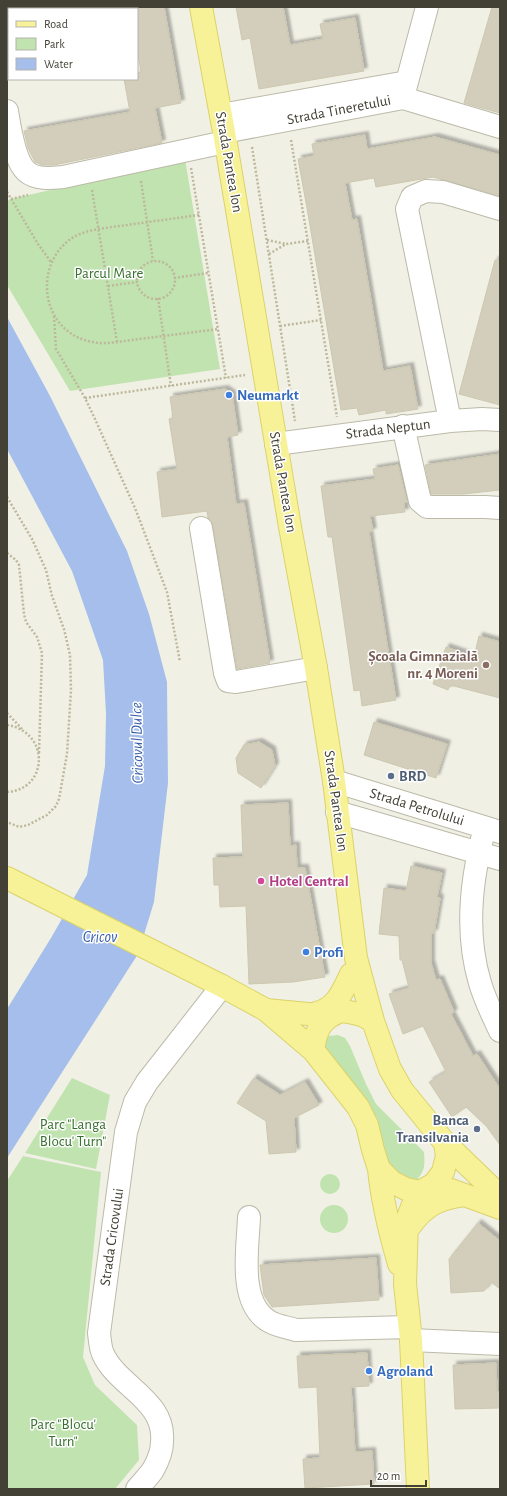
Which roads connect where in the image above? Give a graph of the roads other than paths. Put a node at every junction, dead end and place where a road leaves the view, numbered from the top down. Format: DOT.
graph roads {
  1 [pos="201,7"];
  2 [pos="427,7"];
  3 [pos="405,90"];
  4 [pos="7,111"];
  5 [pos="500,127"];
  6 [pos="223,130"];
  7 [pos="500,209"];
  8 [pos="500,420"];
  9 [pos="450,421"];
  10 [pos="403,426"];
  11 [pos="276,444"];
  12 [pos="500,508"];
  13 [pos="201,528"];
  14 [pos="316,668"];
  15 [pos="334,781"];
  16 [pos="337,812"];
  17 [pos="492,830"];
  18 [pos="478,853"];
  19 [pos="500,859"];
  20 [pos="7,878"];
  21 [pos="354,966"];
  22 [pos="222,986"];
  23 [pos="266,1010"];
  24 [pos="327,1014"];
  25 [pos="373,1021"];
  26 [pos="500,1031"];
  27 [pos="313,1050"];
  28 [pos="445,1143"];
  29 [pos="379,1169"];
  30 [pos="427,1188"];
  31 [pos="465,1195"];
  32 [pos="500,1196"];
  33 [pos="500,1208"];
  34 [pos="249,1217"];
  35 [pos="406,1232"];
  36 [pos="405,1284"];
  37 [pos="410,1333"];
  38 [pos="500,1344"];
  39 [pos="137,1489"];
  40 [pos="418,1489"];
  1 -- 6 [label="main road, Strada Pantea Ion"];
  2 -- 3 [label="street"];
  3 -- 5 [label="street, Strada Tineretului"];
  3 -- 6 [label="street, Strada Tineretului"];
  3 -- 6 [label="street, Strada Tineretului"];
  4 -- 6 [label="street"];
  6 -- 11 [label="main road, Strada Pantea Ion"];
  7 -- 9 [label="street"];
  8 -- 9 [label="street, Strada Neptun"];
  9 -- 10 [label="street, Strada Neptun"];
  10 -- 11 [label="street, Strada Neptun"];
  10 -- 12 [label="street"];
  11 -- 14 [label="main road, Strada Pantea Ion"];
  13 -- 14 [label="street"];
  14 -- 15 [label="main road, Strada Pantea Ion"];
  15 -- 16 [label="main road, Strada Pantea Ion"];
  15 -- 17 [label="street, Strada Petrolului"];
  16 -- 18 [label="street, Strada Petrolului"];
  16 -- 21 [label="main road, Strada Pantea Ion"];
  17 -- 18 [label="street"];
  18 -- 19 [label="street, Strada Petrolului"];
  18 -- 26 [label="street"];
  20 -- 22 [label="main road"];
  21 -- 24 [label="main road, Strada Pantea Ion"];
  21 -- 24 [label="main road"];
  21 -- 25 [label="main road, Strada Pantea Ion"];
  22 -- 23 [label="main road"];
  22 -- 39 [label="street, Strada Cricovului"];
  23 -- 24 [label="main road"];
  23 -- 27 [label="main road"];
  24 -- 25 [label="main road"];
  24 -- 27 [label="main road"];
  25 -- 28 [label="main road, Strada Pantea Ion"];
  27 -- 29 [label="main road"];
  28 -- 30 [label="main road"];
  28 -- 32 [label="main road, Strada Pantea Ion"];
  29 -- 30 [label="main road"];
  29 -- 36 [label="main road"];
  30 -- 31 [label="main road"];
  30 -- 35 [label="main road"];
  31 -- 33 [label="main road"];
  31 -- 35 [label="main road"];
  34 -- 37 [label="street"];
  35 -- 36 [label="main road"];
  36 -- 37 [label="main road"];
  37 -- 38 [label="street"];
  37 -- 40 [label="main road"];
}
